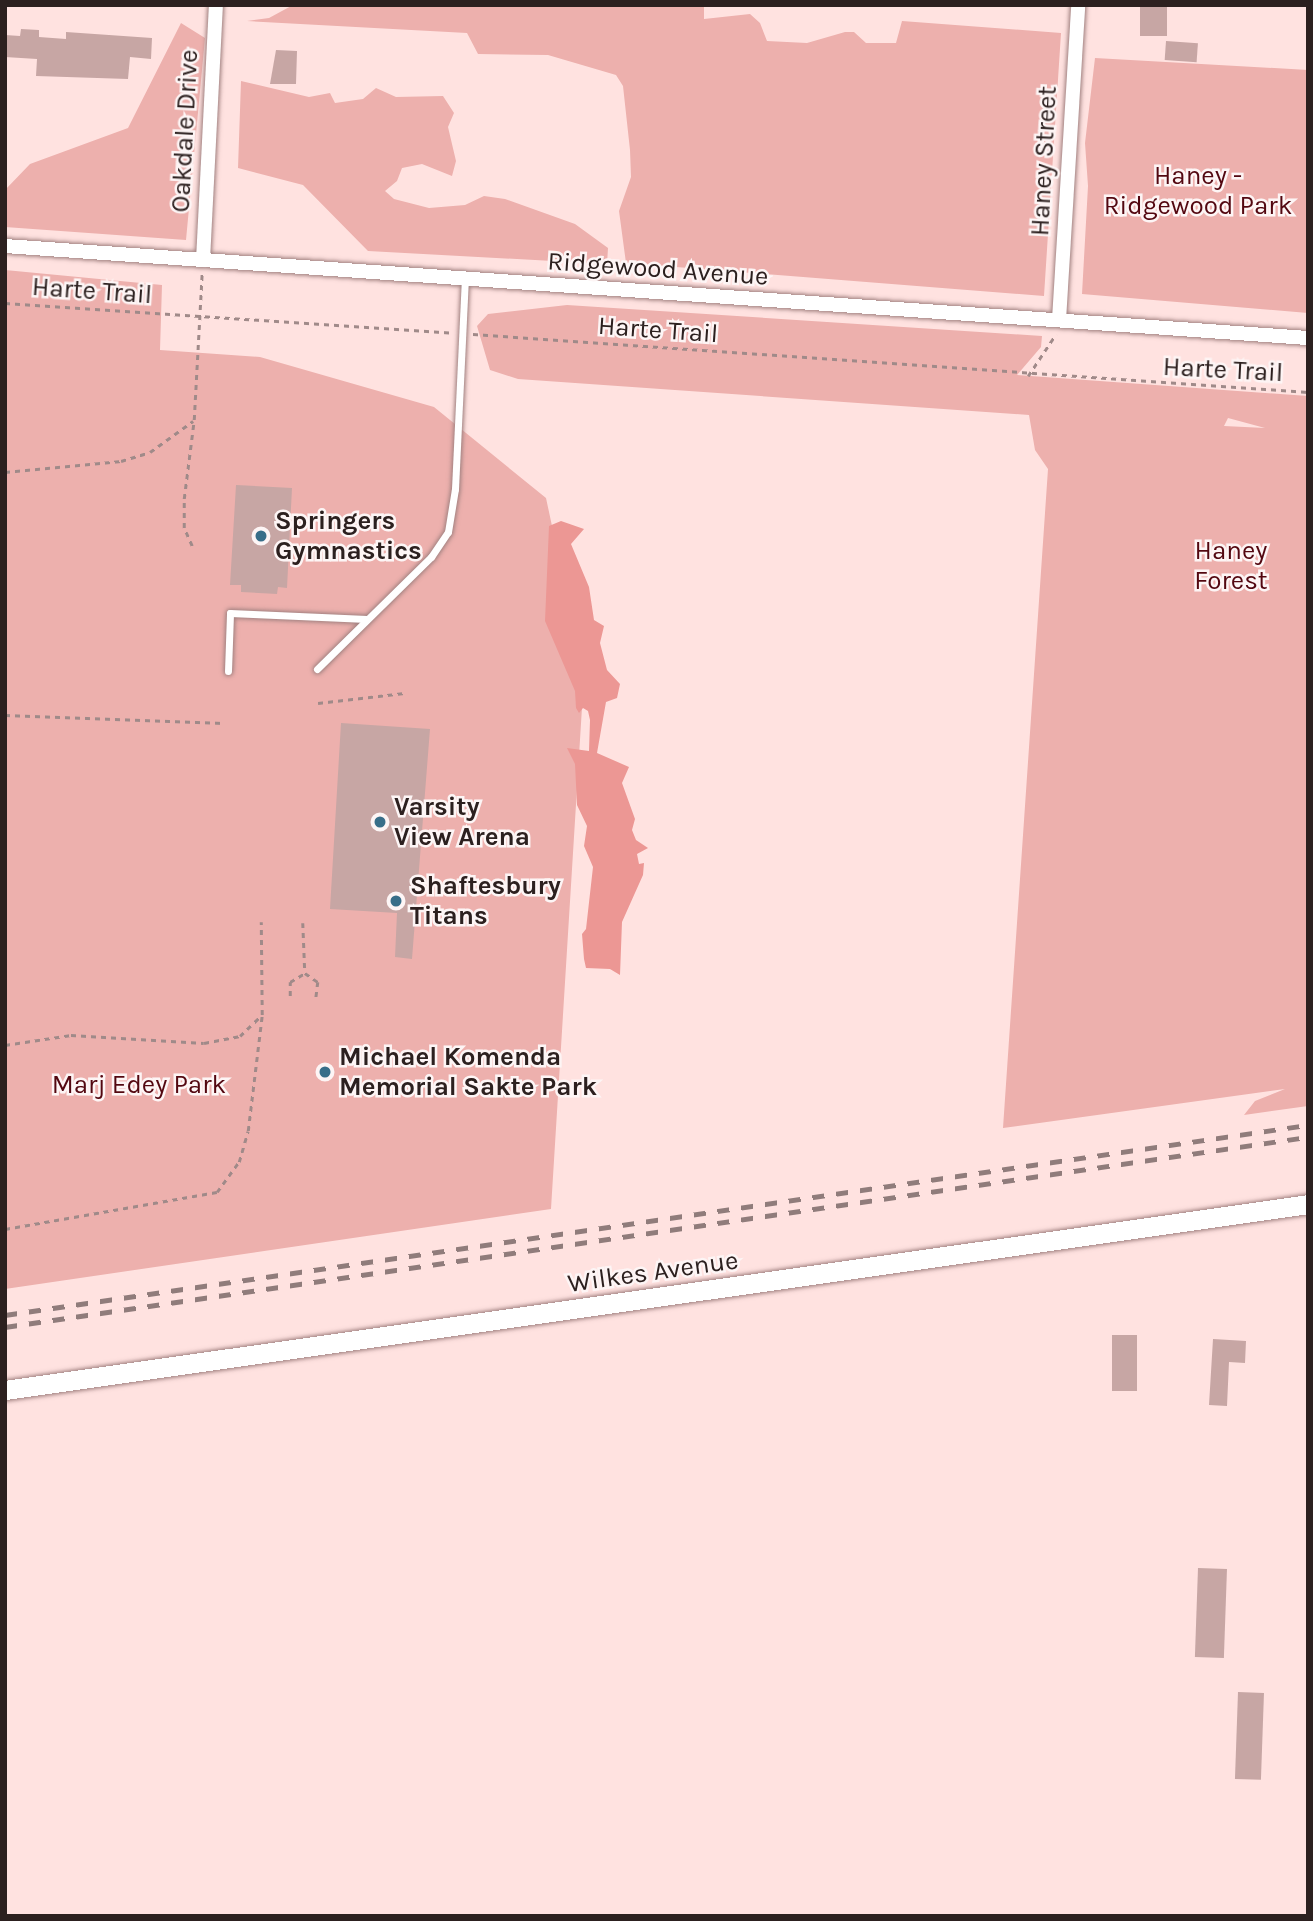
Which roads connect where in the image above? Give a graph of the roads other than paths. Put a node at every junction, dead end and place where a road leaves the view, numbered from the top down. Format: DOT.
graph roads {
  1 [pos="216,5"];
  2 [pos="1078,5"];
  3 [pos="5,246"];
  4 [pos="203,260"];
  5 [pos="465,280"];
  6 [pos="1059,320"];
  7 [pos="1308,338"];
  8 [pos="366,619"];
  9 [pos="317,669"];
  10 [pos="228,671"];
  11 [pos="1308,1204"];
  12 [pos="5,1390"];
  1 -- 4 [label="street, Oakdale Drive"];
  2 -- 6 [label="street, Haney Street"];
  3 -- 4 [label="street, Ridgewood Avenue"];
  4 -- 5 [label="street, Ridgewood Avenue"];
  5 -- 6 [label="street, Ridgewood Avenue"];
  5 -- 8 [label="lane"];
  6 -- 7 [label="street, Ridgewood Avenue"];
  8 -- 9 [label="lane"];
  8 -- 10 [label="lane"];
  11 -- 12 [label="main road, Wilkes Avenue"];
}
